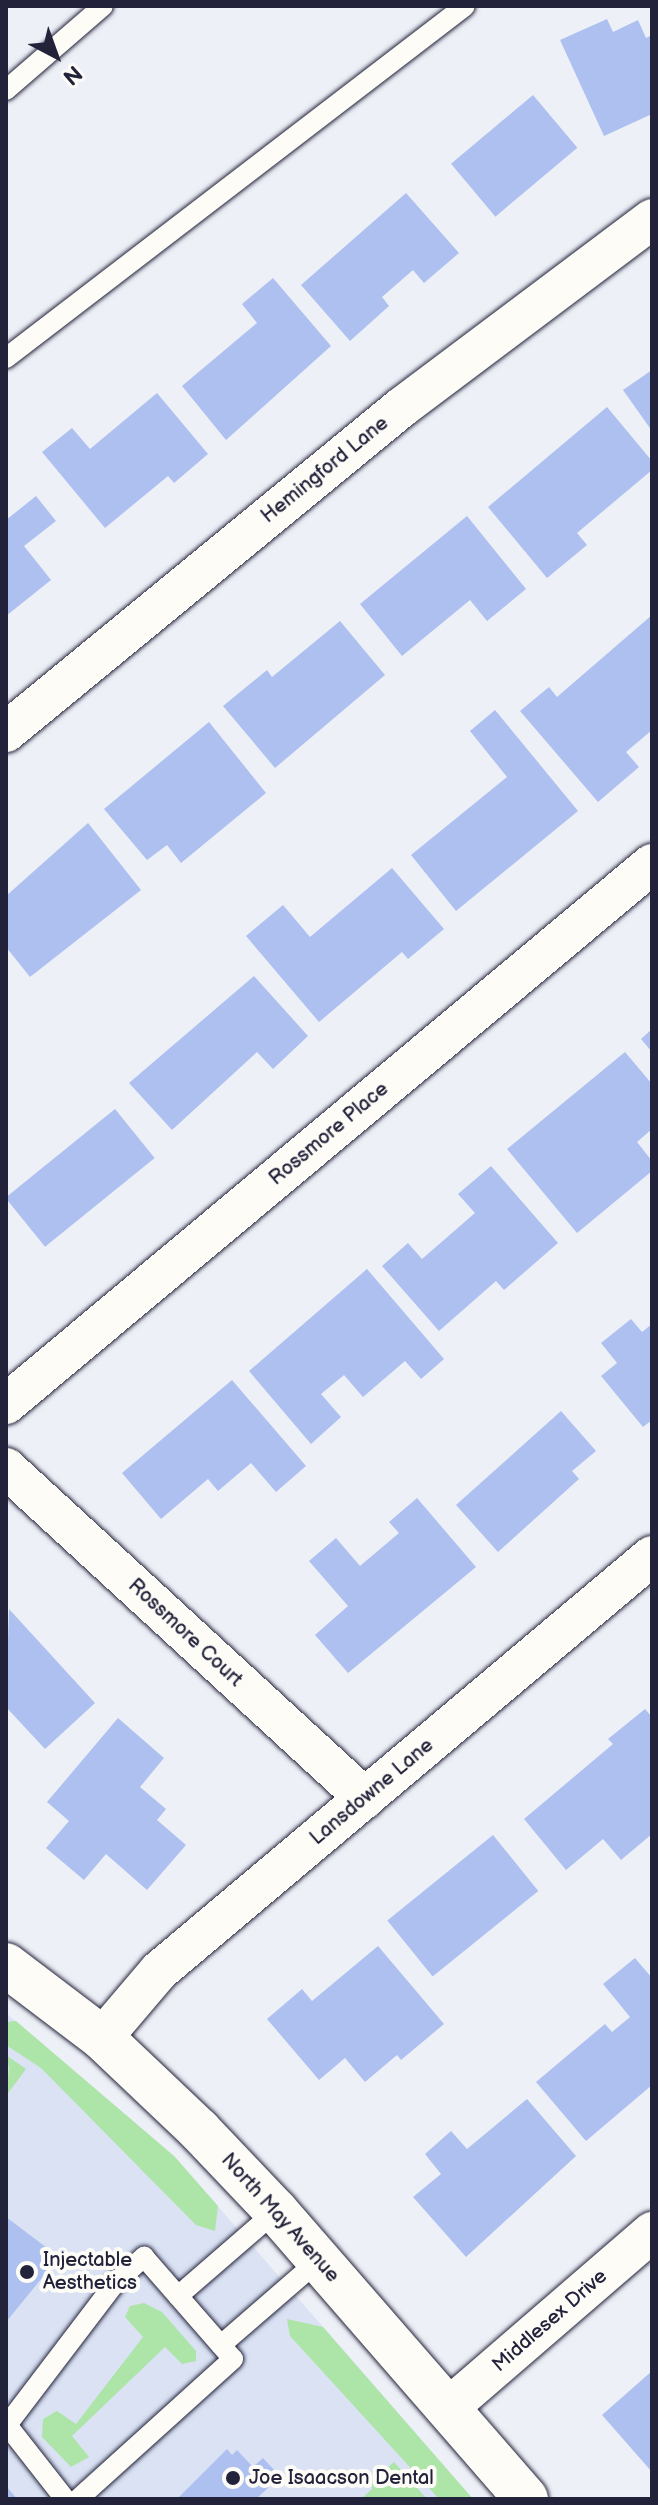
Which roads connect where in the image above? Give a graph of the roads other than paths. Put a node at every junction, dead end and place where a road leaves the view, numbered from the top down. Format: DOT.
graph roads {
  1 [pos="103,6"];
  2 [pos="465,6"];
  3 [pos="6,90"];
  4 [pos="652,219"];
  5 [pos="6,358"];
  6 [pos="6,732"];
  7 [pos="652,864"];
  8 [pos="6,1404"];
  9 [pos="6,1468"];
  10 [pos="652,1556"];
  11 [pos="365,1798"];
  12 [pos="6,1965"];
  13 [pos="102,2038"];
  14 [pos="276,2211"];
  15 [pos="652,2232"];
  16 [pos="319,2260"];
  17 [pos="178,2296"];
  18 [pos="221,2345"];
  19 [pos="447,2409"];
  20 [pos="65,2499"];
  21 [pos="78,2499"];
  22 [pos="526,2499"];
  1 -- 3 [label="lane"];
  2 -- 5 [label="lane"];
  4 -- 6 [label="street, Hemingford Lane"];
  7 -- 8 [label="street, Rossmore Place"];
  9 -- 11 [label="street, Rossmore Court"];
  10 -- 11 [label="street, Lansdowne Lane"];
  11 -- 13 [label="street, Lansdowne Lane"];
  12 -- 13 [label="main road, North May Avenue"];
  13 -- 14 [label="main road, North May Avenue"];
  14 -- 16 [label="main road, North May Avenue"];
  14 -- 17 [label="lane"];
  15 -- 19 [label="street, Middlesex Drive"];
  16 -- 18 [label="lane"];
  16 -- 19 [label="main road, North May Avenue"];
  17 -- 18 [label="lane"];
  17 -- 20 [label="lane"];
  18 -- 21 [label="lane"];
  19 -- 22 [label="main road, North May Avenue"];
}
